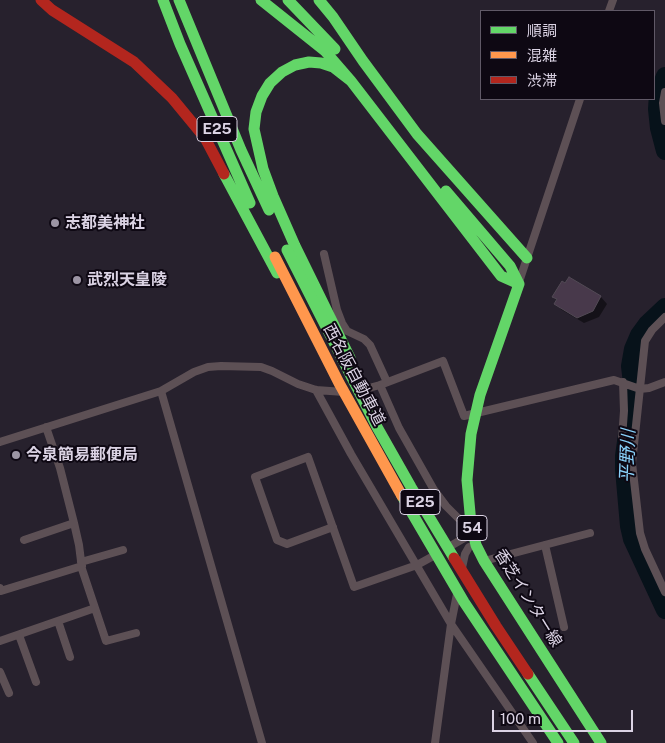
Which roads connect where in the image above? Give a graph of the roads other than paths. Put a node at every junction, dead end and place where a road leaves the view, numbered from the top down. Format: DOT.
graph roads {
  1 [pos="41,0"];
  2 [pos="163,0"];
  3 [pos="179,0"];
  4 [pos="261,0"];
  5 [pos="274,0"];
  6 [pos="288,0"];
  7 [pos="325,2"];
  8 [pos="346,61"];
  9 [pos="351,81"];
  10 [pos="665,92"];
  11 [pos="580,100"];
  12 [pos="665,121"];
  13 [pos="291,248"];
  14 [pos="324,254"];
  15 [pos="272,258"];
  16 [pos="527,258"];
  17 [pos="519,284"];
  18 [pos="665,317"];
  19 [pos="625,382"];
  20 [pos="665,382"];
  21 [pos="383,384"];
  22 [pos="638,388"];
  23 [pos="316,390"];
  24 [pos="161,391"];
  25 [pos="475,414"];
  26 [pos="46,427"];
  27 [pos="622,438"];
  28 [pos="0,442"];
  29 [pos="74,523"];
  30 [pos="333,527"];
  31 [pos="472,528"];
  32 [pos="590,533"];
  33 [pos="24,540"];
  34 [pos="476,545"];
  35 [pos="545,545"];
  36 [pos="123,550"];
  37 [pos="484,561"];
  38 [pos="82,564"];
  39 [pos="416,565"];
  40 [pos="0,588"];
  41 [pos="665,592"];
  42 [pos="95,608"];
  43 [pos="58,621"];
  44 [pos="451,624"];
  45 [pos="564,627"];
  46 [pos="136,633"];
  47 [pos="19,635"];
  48 [pos="0,642"];
  49 [pos="70,657"];
  50 [pos="0,672"];
  51 [pos="36,682"];
  52 [pos="10,693"];
  53 [pos="592,730"];
  54 [pos="262,743"];
  55 [pos="436,743"];
  56 [pos="533,743"];
  57 [pos="558,743"];
  58 [pos="574,743"];
  59 [pos="587,743"];
  60 [pos="601,743"];
  1 -- 15 [label="main road"];
  2 -- 15 [label="main road, 西名阪自動車道 / E25"];
  3 -- 13 [label="main road, 西名阪自動車道 / E25"];
  4 -- 9 [label="main road"];
  5 -- 8 [label="main road"];
  6 -- 8 [label="main road"];
  7 -- 16 [label="main road"];
  8 -- 17 [label="main road"];
  9 -- 13 [label="main road"];
  9 -- 17 [label="main road"];
  10 -- 12 [label="street"];
  11 -- 16 [label="street"];
  13 -- 58 [label="main road, 西名阪自動車道 / E25, bridge"];
  14 -- 21 [label="street"];
  15 -- 57 [label="main road, 西名阪自動車道 / E25, bridge"];
  16 -- 17 [label="street"];
  17 -- 25 [label="main road, 香芝インター線 / 54"];
  18 -- 22 [label="street"];
  19 -- 22 [label="street"];
  19 -- 25 [label="street"];
  19 -- 27 [label="street"];
  20 -- 22 [label="street"];
  21 -- 23 [label="street"];
  21 -- 25 [label="street"];
  21 -- 31 [label="street"];
  22 -- 41 [label="street"];
  23 -- 24 [label="street"];
  23 -- 39 [label="street"];
  24 -- 26 [label="street"];
  24 -- 54 [label="street"];
  25 -- 31 [label="main road, 香芝インター線 / 54"];
  26 -- 28 [label="street"];
  26 -- 29 [label="street"];
  29 -- 33 [label="street"];
  29 -- 38 [label="street"];
  30 -- 30 [label="street"];
  30 -- 39 [label="street"];
  31 -- 34 [label="main road, 香芝インター線 / 54"];
  31 -- 39 [label="street"];
  32 -- 35 [label="street"];
  34 -- 37 [label="main road, 香芝インター線 / 54"];
  34 -- 44 [label="street"];
  35 -- 37 [label="street"];
  35 -- 45 [label="street"];
  36 -- 38 [label="street"];
  37 -- 53 [label="main road, 香芝インター線 / 54"];
  38 -- 40 [label="street"];
  38 -- 42 [label="street"];
  39 -- 44 [label="street"];
  42 -- 43 [label="street"];
  42 -- 46 [label="street"];
  43 -- 47 [label="street"];
  43 -- 49 [label="street"];
  44 -- 55 [label="street"];
  44 -- 56 [label="street"];
  47 -- 48 [label="street"];
  47 -- 51 [label="street"];
  50 -- 52 [label="street"];
  53 -- 59 [label="main road"];
  53 -- 60 [label="main road, 香芝インター線 / 54"];
}
